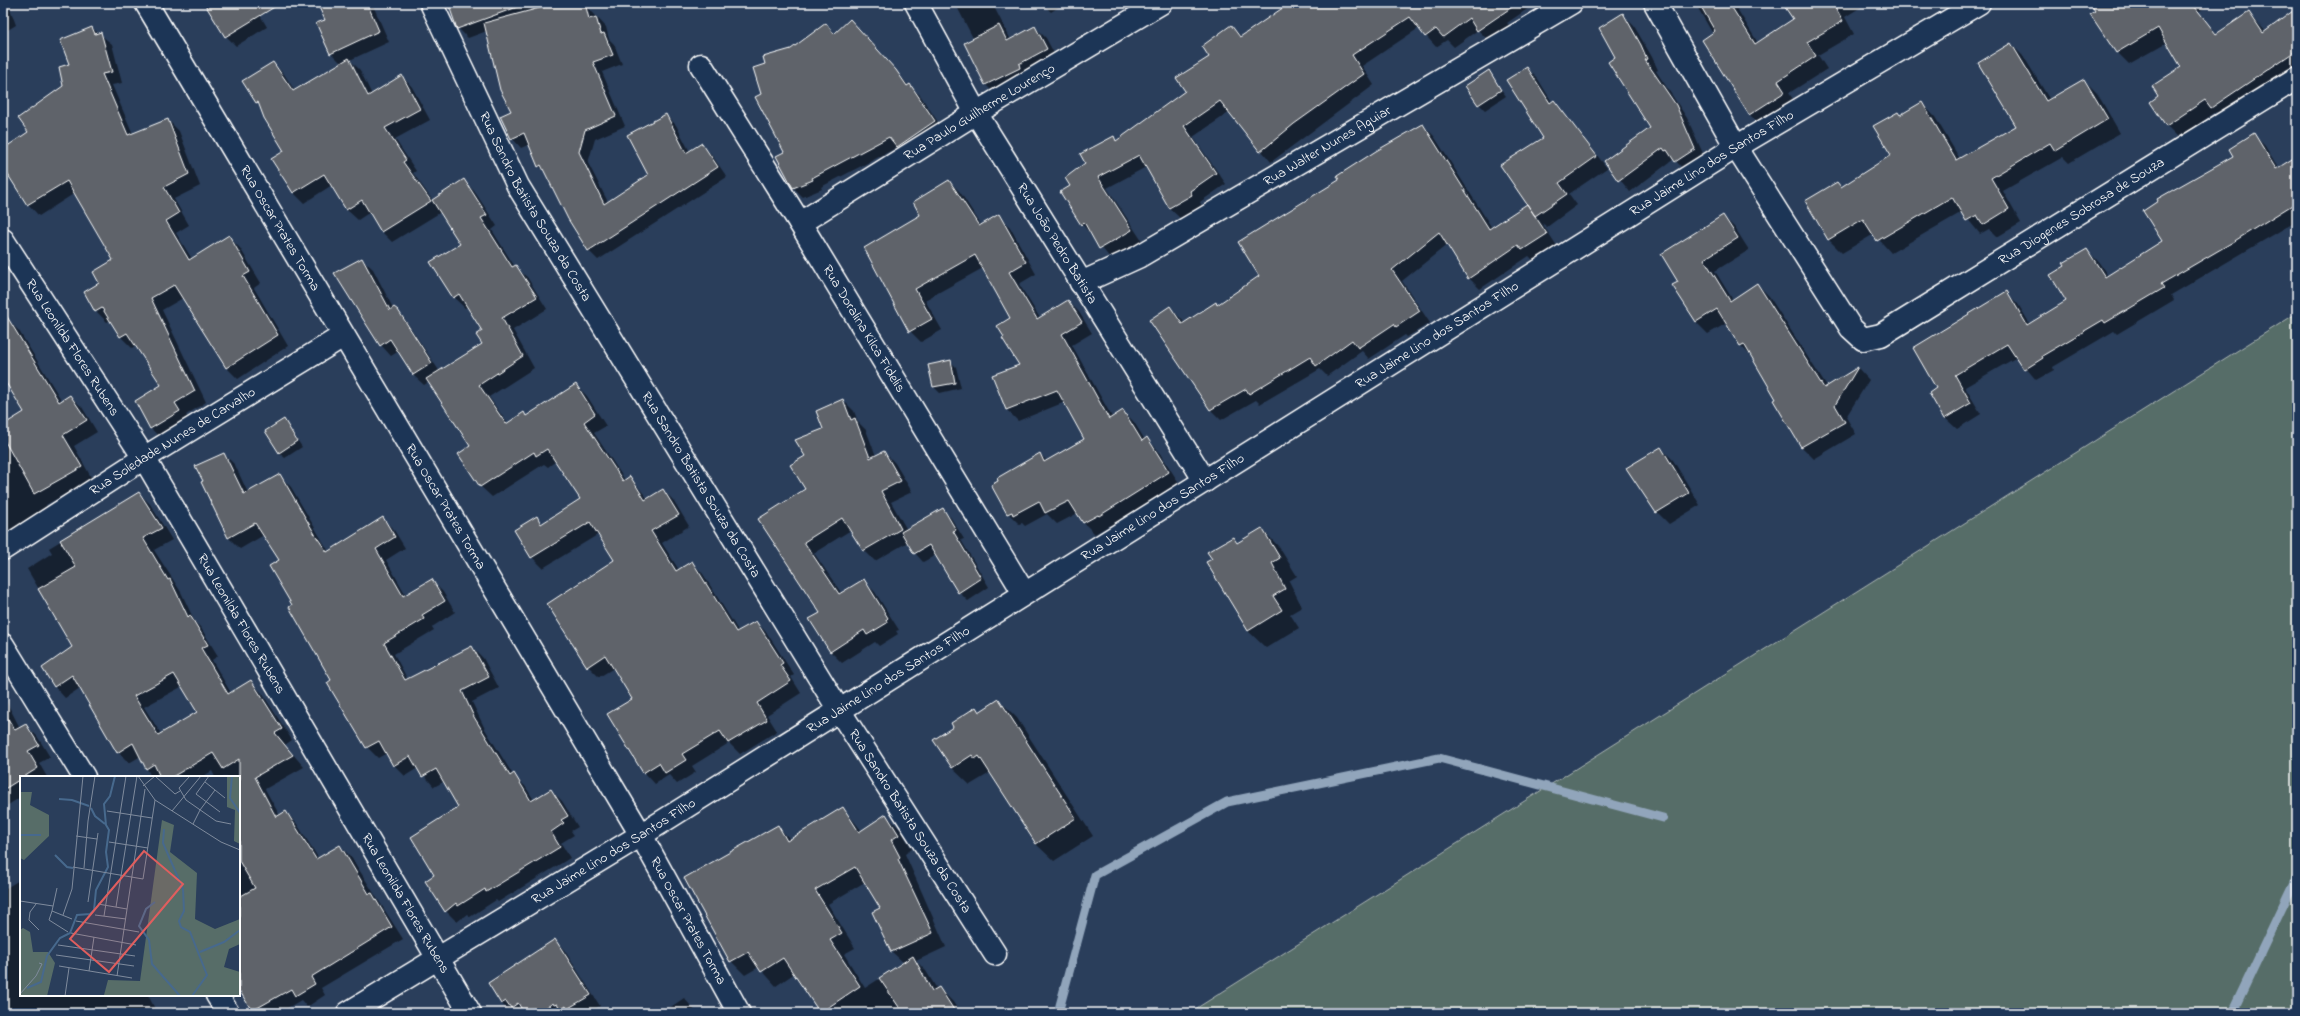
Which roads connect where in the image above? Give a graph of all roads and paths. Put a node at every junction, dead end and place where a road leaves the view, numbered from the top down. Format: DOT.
graph roads {
  1 [pos="146,3"];
  2 [pos="431,3"];
  3 [pos="916,3"];
  4 [pos="1161,3"];
  5 [pos="1571,3"];
  6 [pos="1655,3"];
  7 [pos="1979,3"];
  8 [pos="701,65"];
  9 [pos="2297,78"];
  10 [pos="976,113"];
  11 [pos="1736,147"];
  12 [pos="800,223"];
  13 [pos="3,240"];
  14 [pos="1081,283"];
  15 [pos="343,336"];
  16 [pos="144,458"];
  17 [pos="1204,481"];
  18 [pos="3,549"];
  19 [pos="1024,594"];
  20 [pos="3,646"];
  21 [pos="839,710"];
  22 [pos="83,776"];
  23 [pos="641,835"];
  24 [pos="995,954"];
  25 [pos="438,959"];
  26 [pos="218,996"];
  27 [pos="228,1013"];
  28 [pos="348,1013"];
  29 [pos="470,1013"];
  30 [pos="739,1013"];
  1 -- 15 [label="street, Rua Oscar Prates Torma"];
  2 -- 21 [label="street, Rua Sandro Batista Souza da Costa"];
  3 -- 10 [label="street, Rua João Pedro Batista"];
  4 -- 10 [label="street, Rua Paulo Guilherme Lourenço"];
  5 -- 14 [label="street, Rua Walter Nunes Aguiar"];
  6 -- 11 [label="street"];
  7 -- 11 [label="street, Rua Jaime Lino dos Santos Filho"];
  8 -- 12 [label="street, Rua Doralina Kilca Fidelis"];
  9 -- 11 [label="street, Rua Diogenes Sobrosa de Souza"];
  10 -- 12 [label="street, Rua Paulo Guilherme Lourenço"];
  10 -- 14 [label="street, Rua João Pedro Batista"];
  11 -- 17 [label="street, Rua Jaime Lino dos Santos Filho"];
  12 -- 19 [label="street, Rua Doralina Kilca Fidelis"];
  13 -- 16 [label="street, Rua Leonilda Flores Rubens"];
  14 -- 17 [label="street, Rua João Pedro Batista"];
  15 -- 16 [label="street, Rua Soledade Nunes de Carvalho"];
  15 -- 23 [label="street, Rua Oscar Prates Torma"];
  16 -- 18 [label="street, Rua Soledade Nunes de Carvalho"];
  16 -- 25 [label="street, Rua Leonilda Flores Rubens"];
  17 -- 19 [label="street, Rua Jaime Lino dos Santos Filho"];
  19 -- 21 [label="street, Rua Jaime Lino dos Santos Filho"];
  20 -- 22 [label="street"];
  21 -- 23 [label="street, Rua Jaime Lino dos Santos Filho"];
  21 -- 24 [label="street, Rua Sandro Batista Souza da Costa"];
  23 -- 25 [label="street, Rua Jaime Lino dos Santos Filho"];
  23 -- 30 [label="street, Rua Oscar Prates Torma"];
  25 -- 28 [label="street, Rua Jaime Lino dos Santos Filho"];
  25 -- 29 [label="street, Rua Leonilda Flores Rubens"];
  26 -- 27 [label="street"];
}
